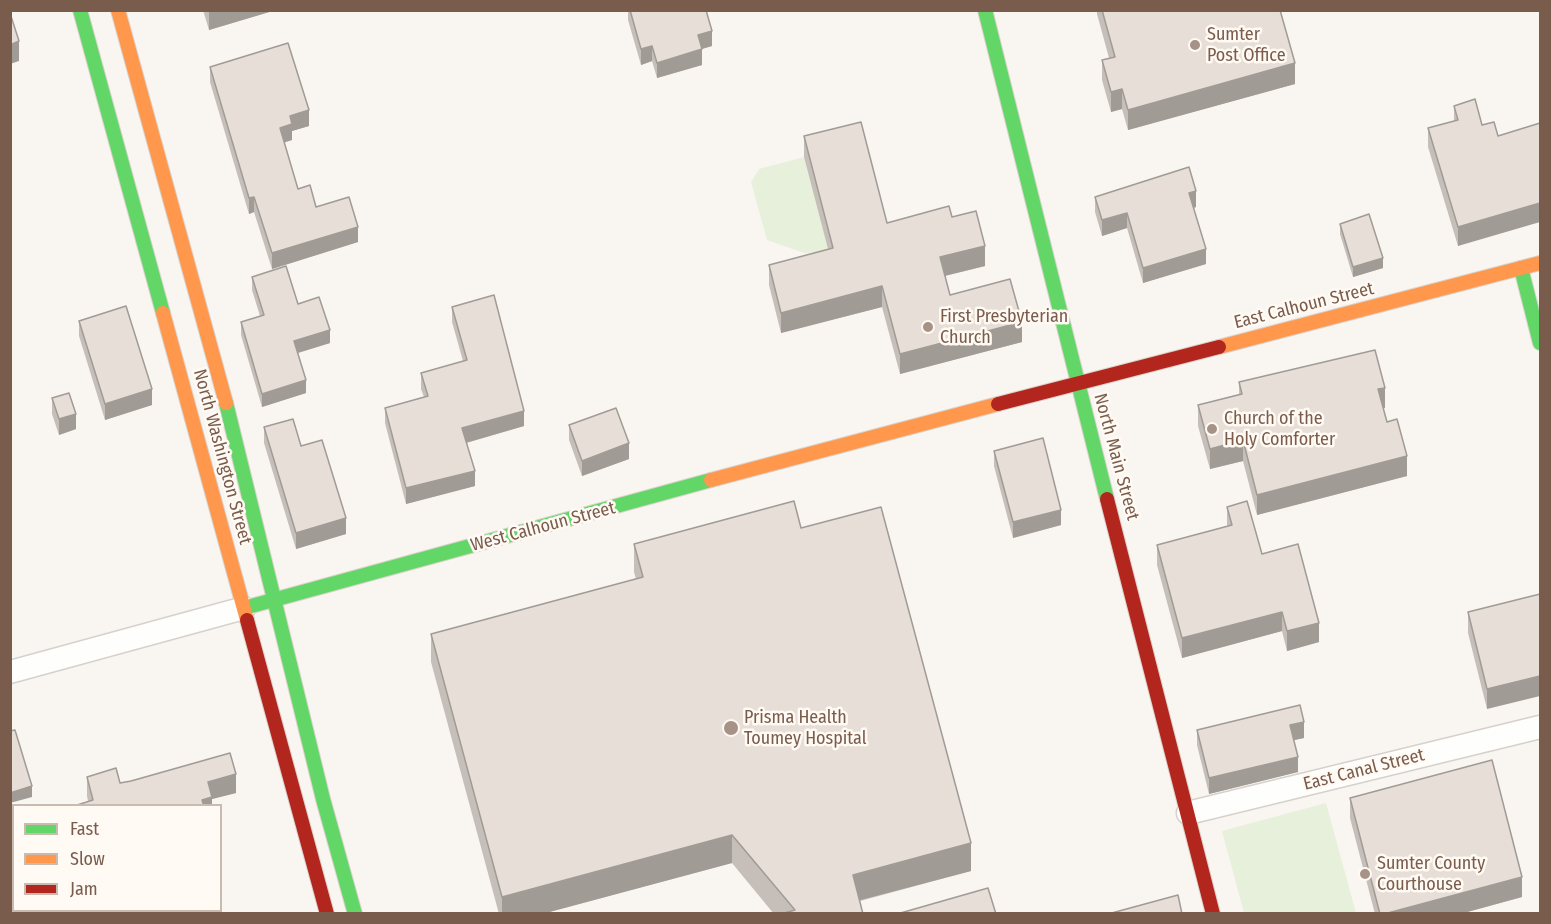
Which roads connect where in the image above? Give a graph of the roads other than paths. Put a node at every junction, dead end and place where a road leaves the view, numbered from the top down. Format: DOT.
graph roads {
  1 [pos="80,10"];
  2 [pos="118,10"];
  3 [pos="985,10"];
  4 [pos="1540,263"];
  5 [pos="1521,268"];
  6 [pos="1540,344"];
  7 [pos="1077,382"];
  8 [pos="275,599"];
  9 [pos="244,608"];
  10 [pos="10,672"];
  11 [pos="1540,727"];
  12 [pos="1188,813"];
  13 [pos="327,914"];
  14 [pos="355,914"];
  15 [pos="1213,914"];
  1 -- 9 [label="main road, North Washington Street"];
  2 -- 8 [label="main road, North Washington Street"];
  3 -- 7 [label="main road, North Main Street"];
  4 -- 5 [label="main road, East Calhoun Street"];
  5 -- 6 [label="main road"];
  5 -- 7 [label="main road, East Calhoun Street"];
  7 -- 8 [label="main road, West Calhoun Street"];
  7 -- 12 [label="main road, North Main Street"];
  8 -- 9 [label="main road, West Calhoun Street"];
  8 -- 14 [label="main road, North Washington Street"];
  9 -- 10 [label="street, West Calhoun Street"];
  9 -- 13 [label="main road, North Washington Street"];
  11 -- 12 [label="street, East Canal Street"];
  12 -- 15 [label="main road, North Main Street"];
}
